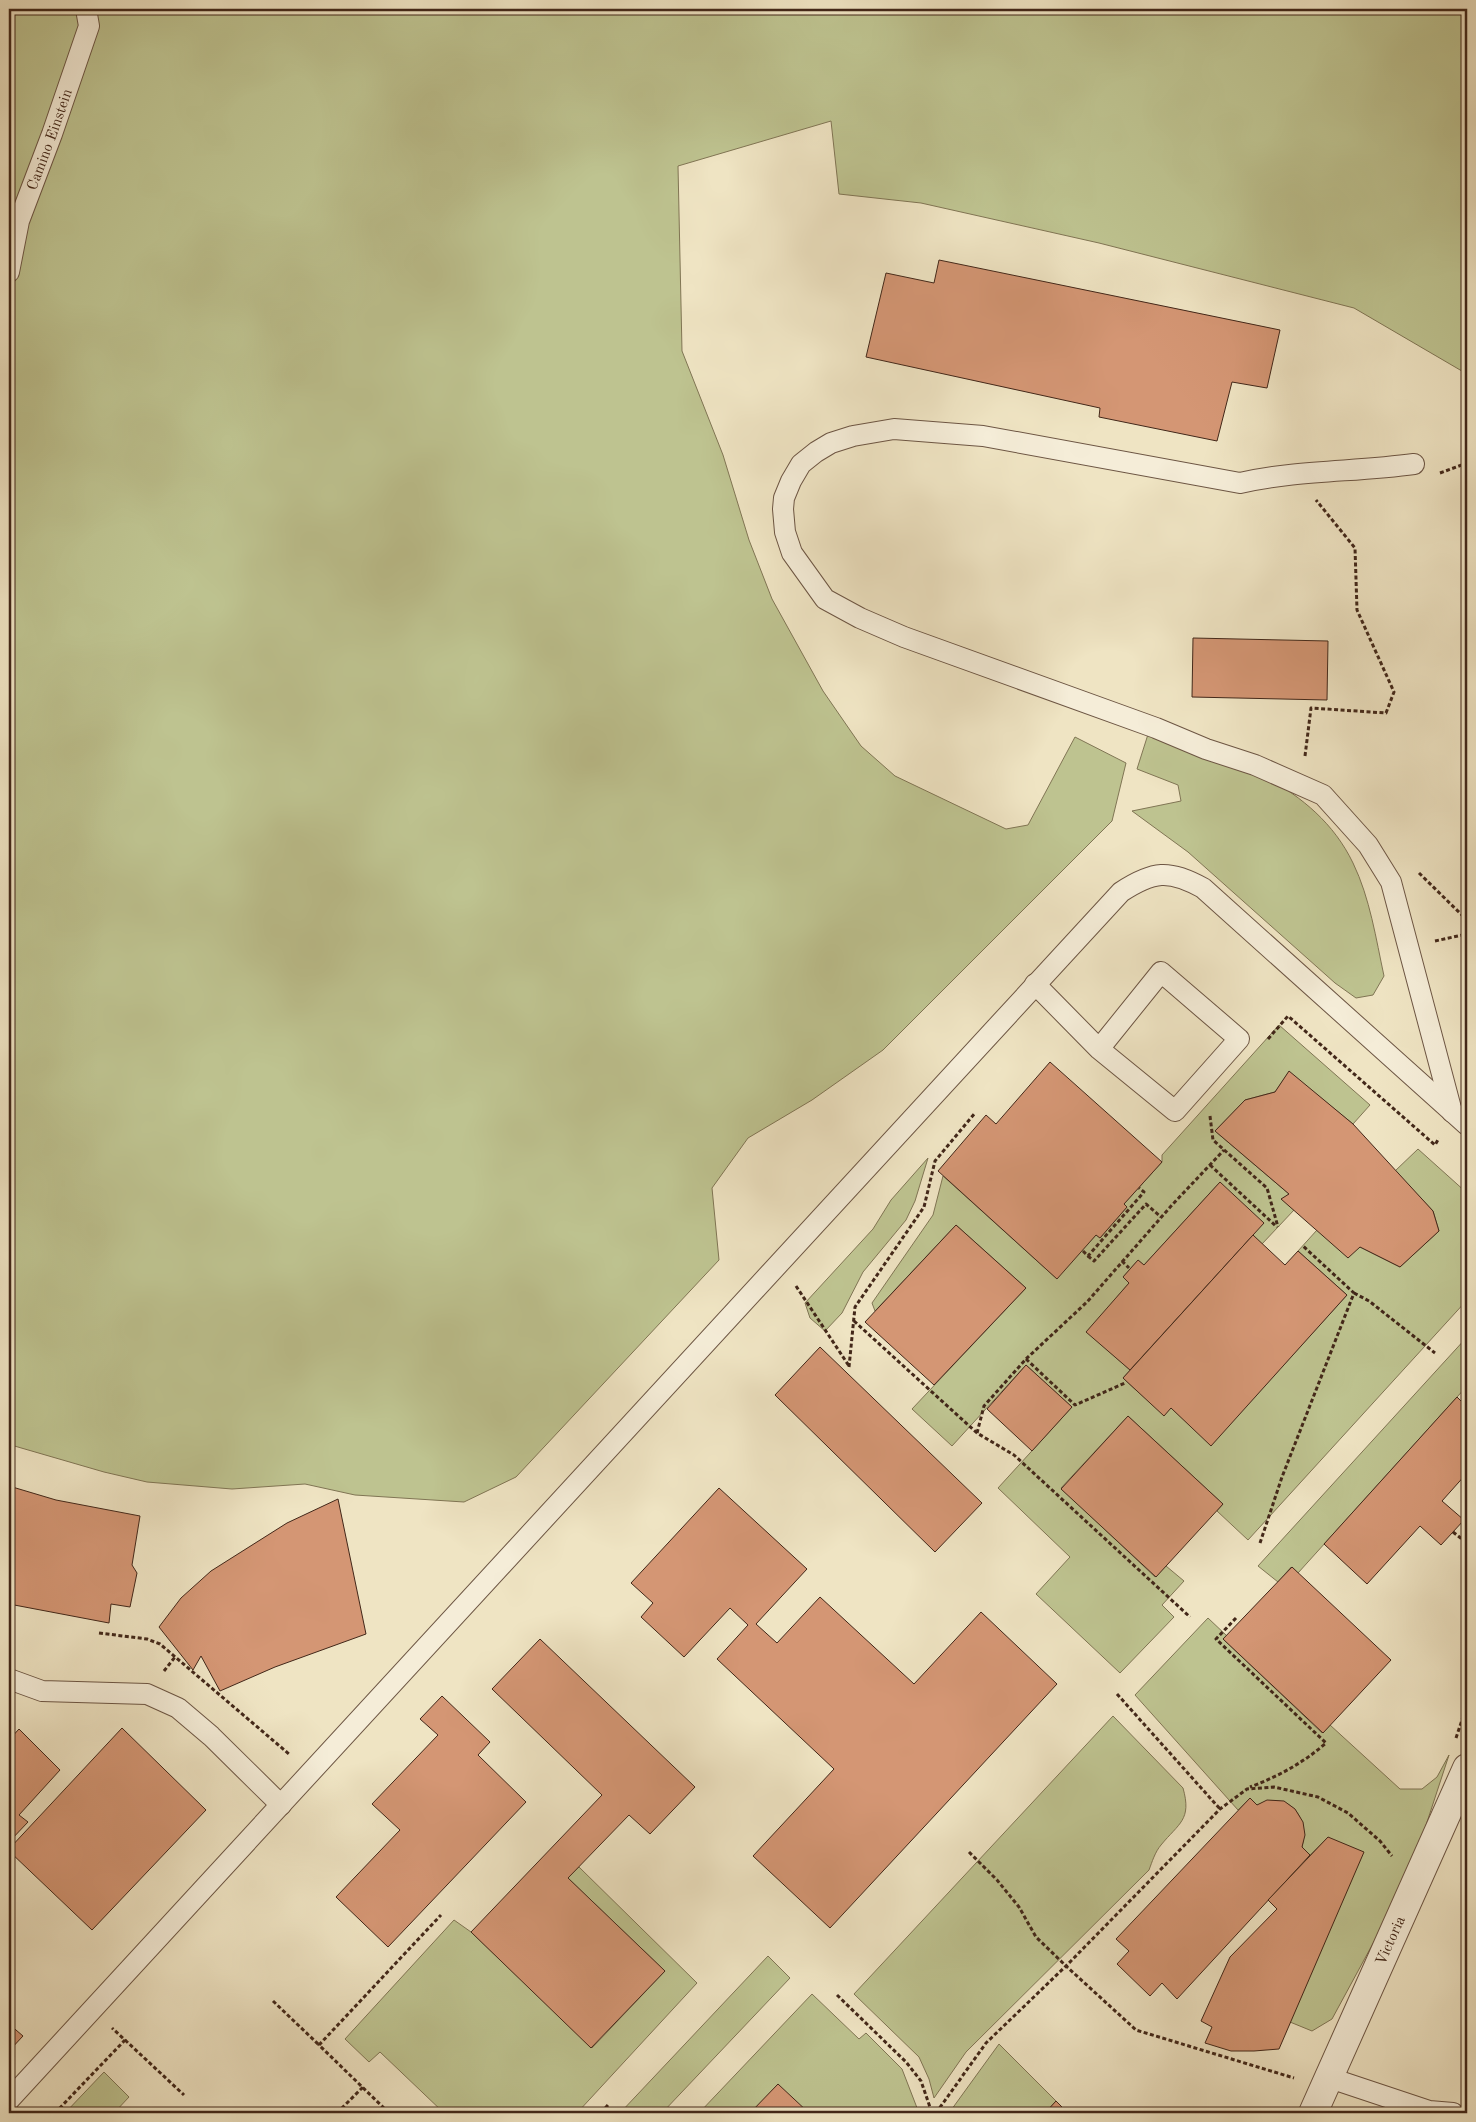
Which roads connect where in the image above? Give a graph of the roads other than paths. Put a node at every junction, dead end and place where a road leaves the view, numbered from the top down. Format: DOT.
graph roads {
  1 [pos="86,9"];
  2 [pos="9,272"];
  3 [pos="1414,464"];
  4 [pos="1035,984"];
  5 [pos="1099,1049"];
  6 [pos="1452,1112"];
  7 [pos="1467,1125"];
  8 [pos="9,1680"];
  9 [pos="1467,1768"];
  10 [pos="281,1805"];
  11 [pos="1330,2078"];
  12 [pos="9,2100"];
  13 [pos="1313,2113"];
  14 [pos="1453,2113"];
  1 -- 2 [label="lane, Camino Einstein"];
  3 -- 6 [label="lane"];
  4 -- 5 [label="lane"];
  4 -- 6 [label="lane"];
  4 -- 10 [label="lane"];
  5 -- 5 [label="lane"];
  6 -- 7 [label="lane"];
  8 -- 10 [label="lane"];
  9 -- 11 [label="street, Victoria"];
  10 -- 12 [label="lane"];
  11 -- 13 [label="street, Victoria"];
  11 -- 14 [label="lane"];
}
